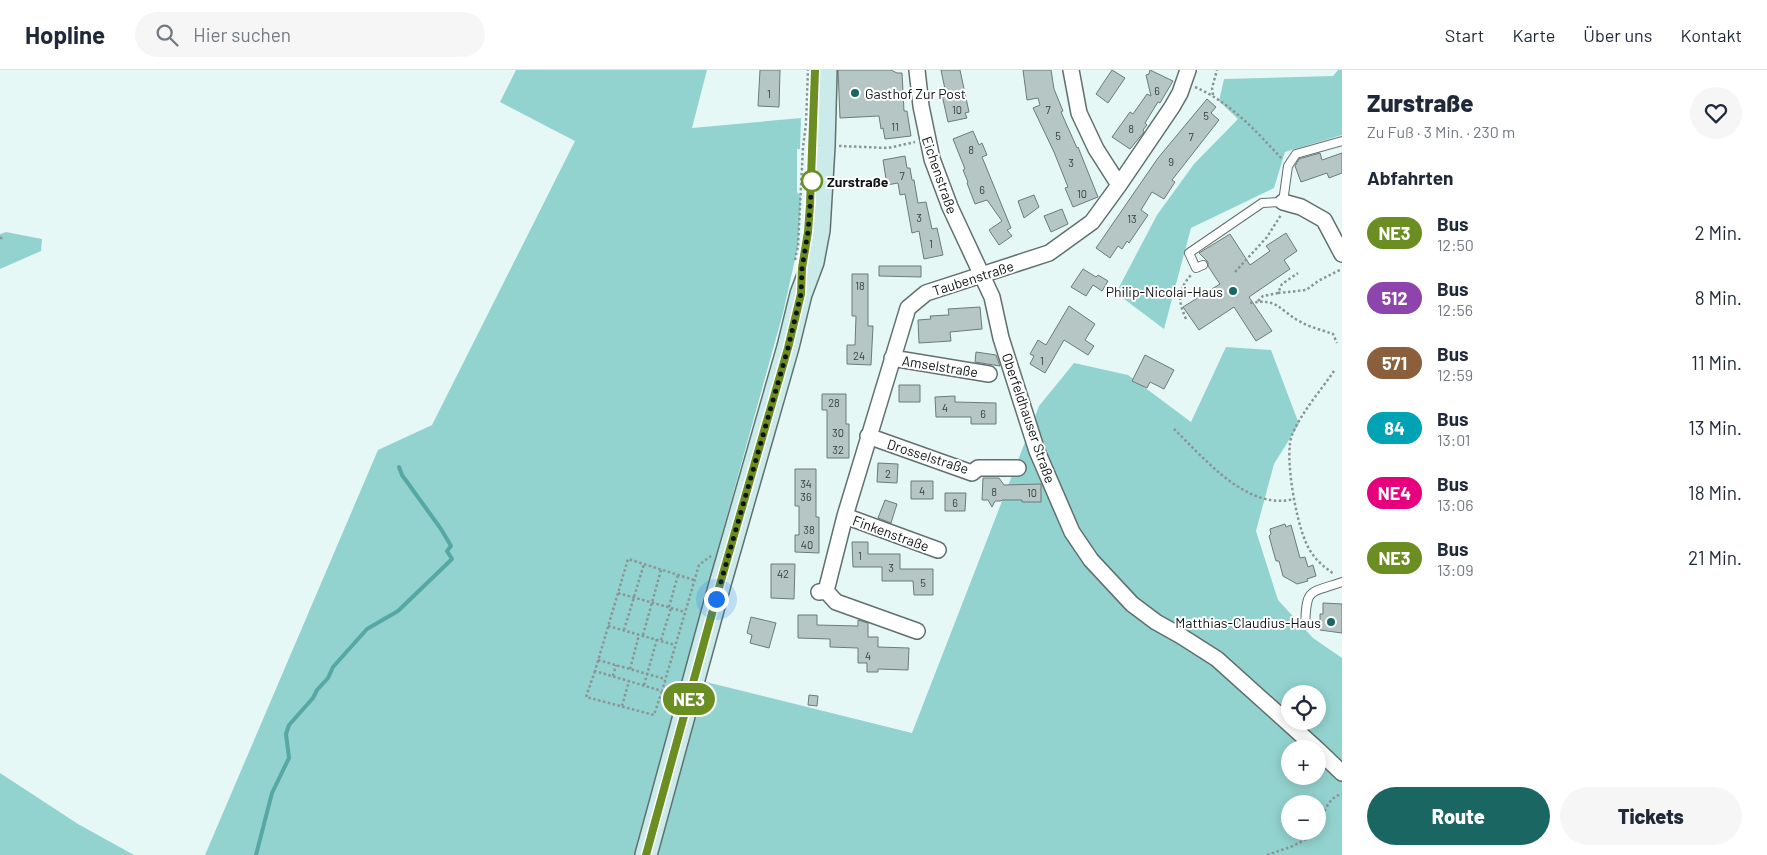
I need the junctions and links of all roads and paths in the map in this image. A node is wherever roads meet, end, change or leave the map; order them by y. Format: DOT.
graph roads {
  1 [pos="808,70"];
  2 [pos="815,70"];
  3 [pos="826,70"];
  4 [pos="917,70"];
  5 [pos="1071,70"];
  6 [pos="1217,70"];
  7 [pos="1186,76"];
  8 [pos="1213,95"];
  9 [pos="927,140"];
  10 [pos="1342,140"];
  11 [pos="814,146"];
  12 [pos="1288,166"];
  13 [pos="1119,186"];
  14 [pos="1284,203"];
  15 [pos="0,238"];
  16 [pos="5,238"];
  17 [pos="1340,244"];
  18 [pos="1200,266"];
  19 [pos="1342,269"];
  20 [pos="1235,272"];
  21 [pos="1298,273"];
  22 [pos="982,274"];
  23 [pos="1278,293"];
  24 [pos="801,294"];
  25 [pos="1257,302"];
  26 [pos="1250,303"];
  27 [pos="1186,319"];
  28 [pos="1337,343"];
  29 [pos="892,358"];
  30 [pos="1334,371"];
  31 [pos="989,374"];
  32 [pos="1174,430"];
  33 [pos="868,436"];
  34 [pos="1018,468"];
  35 [pos="1294,498"];
  36 [pos="845,516"];
  37 [pos="938,550"];
  38 [pos="712,556"];
  39 [pos="644,564"];
  40 [pos="661,570"];
  41 [pos="1335,574"];
  42 [pos="678,575"];
  43 [pos="694,580"];
  44 [pos="1342,582"];
  45 [pos="618,593"];
  46 [pos="633,598"];
  47 [pos="652,603"];
  48 [pos="670,608"];
  49 [pos="685,612"];
  50 [pos="608,626"];
  51 [pos="1305,626"];
  52 [pos="623,630"];
  53 [pos="917,631"];
  54 [pos="641,635"];
  55 [pos="657,640"];
  56 [pos="661,641"];
  57 [pos="675,645"];
  58 [pos="598,660"];
  59 [pos="616,665"];
  60 [pos="630,669"];
  61 [pos="595,671"];
  62 [pos="647,674"];
  63 [pos="613,676"];
  64 [pos="665,679"];
  65 [pos="629,681"];
  66 [pos="644,685"];
  67 [pos="662,691"];
  68 [pos="622,706"];
  69 [pos="1307,740"];
  70 [pos="1326,758"];
  71 [pos="1342,773"];
  72 [pos="1342,794"];
  73 [pos="1326,806"];
  74 [pos="1304,840"];
  75 [pos="646,855"];
  76 [pos="1267,855"];
  1 -- 11 [label="path"];
  2 -- 24 [label="main road"];
  3 -- 11 [label="main road"];
  4 -- 9 [label="street, Eichenstraße"];
  5 -- 13 [label="street"];
  6 -- 8 [label="path"];
  7 -- 8 [label="path"];
  7 -- 13 [label="street, Taubenstraße"];
  8 -- 12 [label="path"];
  9 -- 11 [label="path"];
  9 -- 22 [label="street, Eichenstraße"];
  10 -- 12 [label="lane"];
  11 -- 24 [label="main road"];
  12 -- 14 [label="lane"];
  13 -- 22 [label="street, Taubenstraße"];
  14 -- 17 [label="street"];
  14 -- 18 [label="lane"];
  14 -- 20 [label="path"];
  15 -- 16 [label="path"];
  18 -- 27 [label="path"];
  19 -- 23 [label="path"];
  21 -- 23 [label="path"];
  22 -- 29 [label="street, Taubenstraße"];
  22 -- 69 [label="street, Oberfeldhauser Straße"];
  23 -- 25 [label="path"];
  24 -- 75 [label="main road"];
  25 -- 26 [label="path"];
  25 -- 28 [label="path"];
  29 -- 31 [label="street, Amselstraße"];
  29 -- 33 [label="street, Taubenstraße"];
  30 -- 35 [label="path"];
  32 -- 35 [label="path"];
  33 -- 34 [label="street, Drosselstraße"];
  33 -- 36 [label="street, Taubenstraße"];
  35 -- 41 [label="path"];
  36 -- 37 [label="street, Finkenstraße"];
  36 -- 53 [label="street, Taubenstraße"];
  38 -- 43 [label="path"];
  39 -- 40 [label="path"];
  39 -- 45 [label="path"];
  39 -- 46 [label="path"];
  40 -- 42 [label="path"];
  40 -- 47 [label="path"];
  42 -- 43 [label="path"];
  42 -- 48 [label="path"];
  43 -- 49 [label="path"];
  44 -- 51 [label="lane"];
  45 -- 46 [label="path"];
  45 -- 50 [label="path"];
  46 -- 47 [label="path"];
  46 -- 52 [label="path"];
  47 -- 48 [label="path"];
  47 -- 54 [label="path"];
  48 -- 49 [label="path"];
  48 -- 56 [label="path"];
  49 -- 57 [label="path"];
  50 -- 52 [label="path"];
  50 -- 58 [label="path"];
  52 -- 54 [label="path"];
  54 -- 55 [label="path"];
  54 -- 60 [label="path"];
  55 -- 56 [label="path"];
  55 -- 62 [label="path"];
  56 -- 57 [label="path"];
  57 -- 64 [label="path"];
  58 -- 59 [label="path"];
  58 -- 61 [label="path"];
  59 -- 60 [label="path"];
  59 -- 63 [label="path"];
  60 -- 62 [label="path"];
  61 -- 63 [label="path"];
  61 -- 68 [label="path"];
  62 -- 64 [label="path"];
  62 -- 66 [label="path"];
  63 -- 65 [label="path"];
  64 -- 67 [label="path"];
  65 -- 66 [label="path"];
  65 -- 68 [label="path"];
  66 -- 67 [label="path"];
  67 -- 68 [label="path"];
  70 -- 71 [label="street, Oberfeldhauser Straße"];
  72 -- 73 [label="path"];
  74 -- 76 [label="path"];
}
